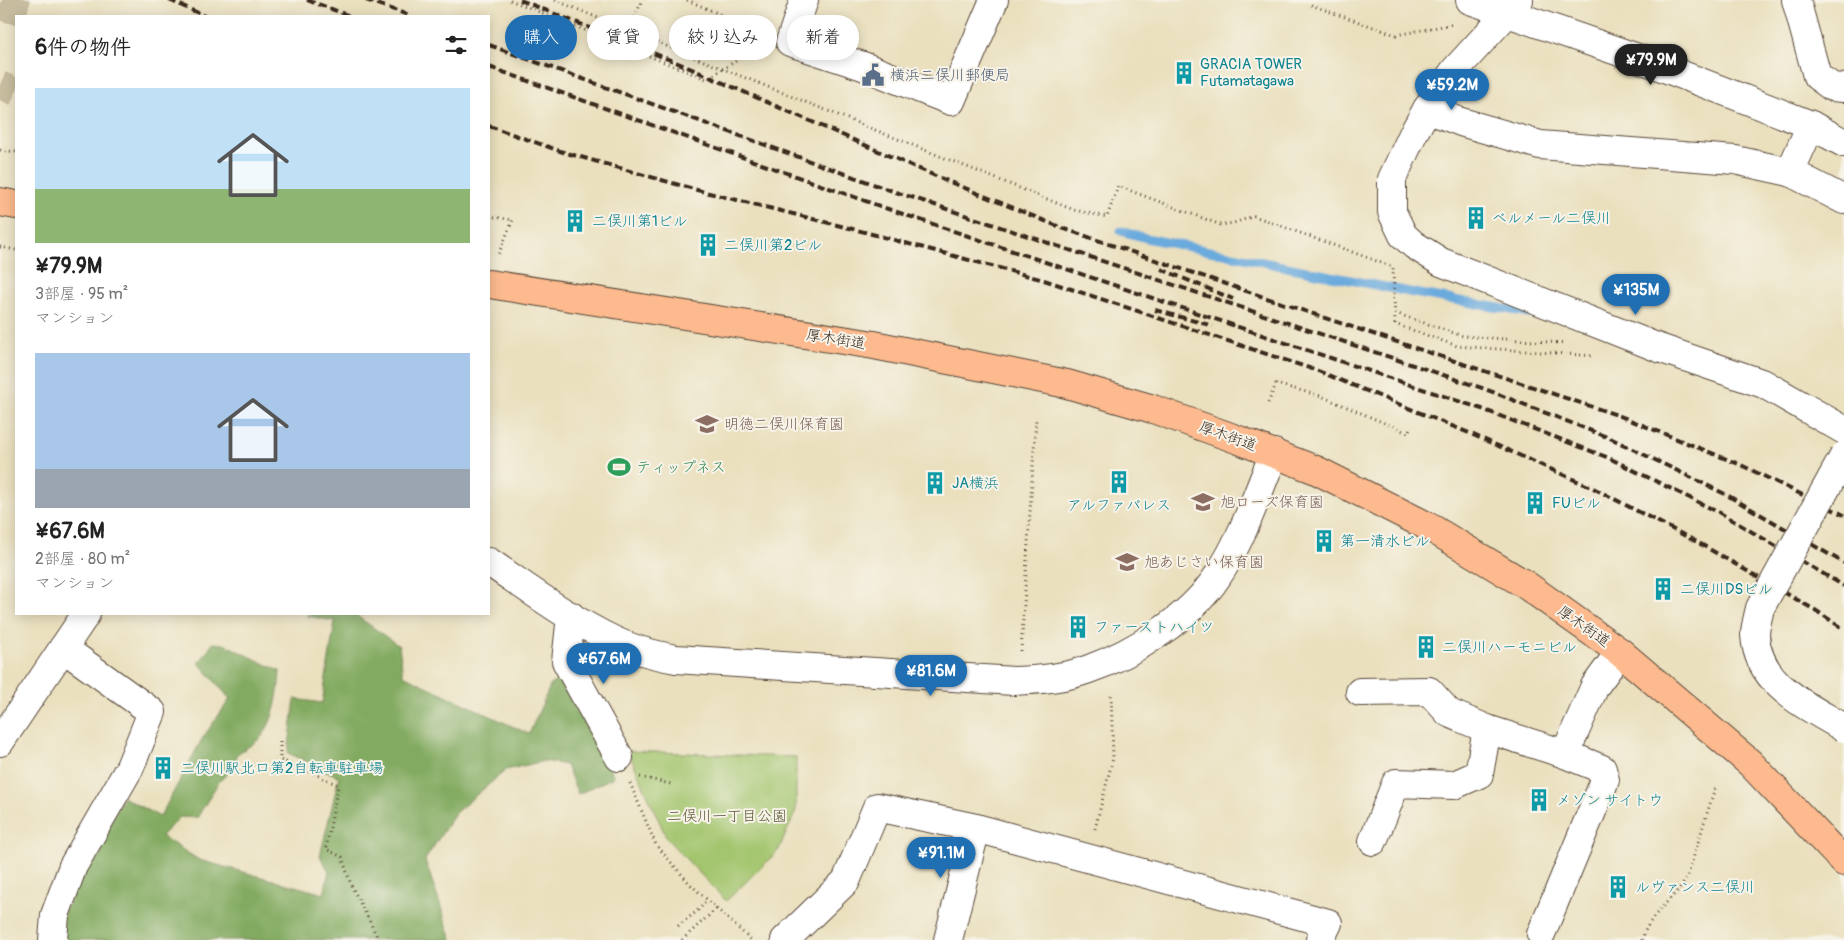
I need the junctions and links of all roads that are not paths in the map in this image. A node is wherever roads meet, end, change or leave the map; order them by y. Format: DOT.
graph roads {
  1 [pos="804,0"];
  2 [pos="994,0"];
  3 [pos="1796,0"];
  4 [pos="1513,6"];
  5 [pos="1465,12"];
  6 [pos="1844,88"];
  7 [pos="1427,109"];
  8 [pos="1811,126"];
  9 [pos="1844,143"];
  10 [pos="1790,172"];
  11 [pos="1844,200"];
  12 [pos="0,202"];
  13 [pos="15,205"];
  14 [pos="492,272"];
  15 [pos="1844,430"];
  16 [pos="1274,453"];
  17 [pos="1844,456"];
  18 [pos="490,563"];
  19 [pos="85,615"];
  20 [pos="571,616"];
  21 [pos="63,648"];
  22 [pos="1620,652"];
  23 [pos="1360,692"];
  24 [pos="1844,728"];
  25 [pos="1487,729"];
  26 [pos="0,742"];
  27 [pos="1565,754"];
  28 [pos="623,765"];
  29 [pos="976,828"];
  30 [pos="1372,841"];
  31 [pos="1844,862"];
  32 [pos="1541,934"];
  33 [pos="53,940"];
  34 [pos="784,940"];
  35 [pos="948,940"];
  36 [pos="1320,940"];
  1 -- 2 [label="street"];
  3 -- 6 [label="street"];
  4 -- 5 [label="street"];
  4 -- 7 [label="street"];
  4 -- 8 [label="street"];
  7 -- 10 [label="street"];
  7 -- 15 [label="street"];
  8 -- 9 [label="street"];
  8 -- 10 [label="street"];
  10 -- 11 [label="street"];
  12 -- 13 [label="main road"];
  14 -- 16 [label="main road, 厚木街道"];
  16 -- 20 [label="street"];
  16 -- 22 [label="main road, 厚木街道"];
  17 -- 24 [label="street, bridge"];
  18 -- 20 [label="street"];
  19 -- 21 [label="street"];
  20 -- 28 [label="street"];
  21 -- 26 [label="street"];
  21 -- 33 [label="street"];
  22 -- 27 [label="street"];
  22 -- 31 [label="main road, 厚木街道"];
  23 -- 25 [label="street"];
  25 -- 27 [label="street"];
  25 -- 30 [label="street"];
  27 -- 32 [label="street"];
  29 -- 34 [label="street"];
  29 -- 35 [label="street"];
  29 -- 36 [label="street"];
}
